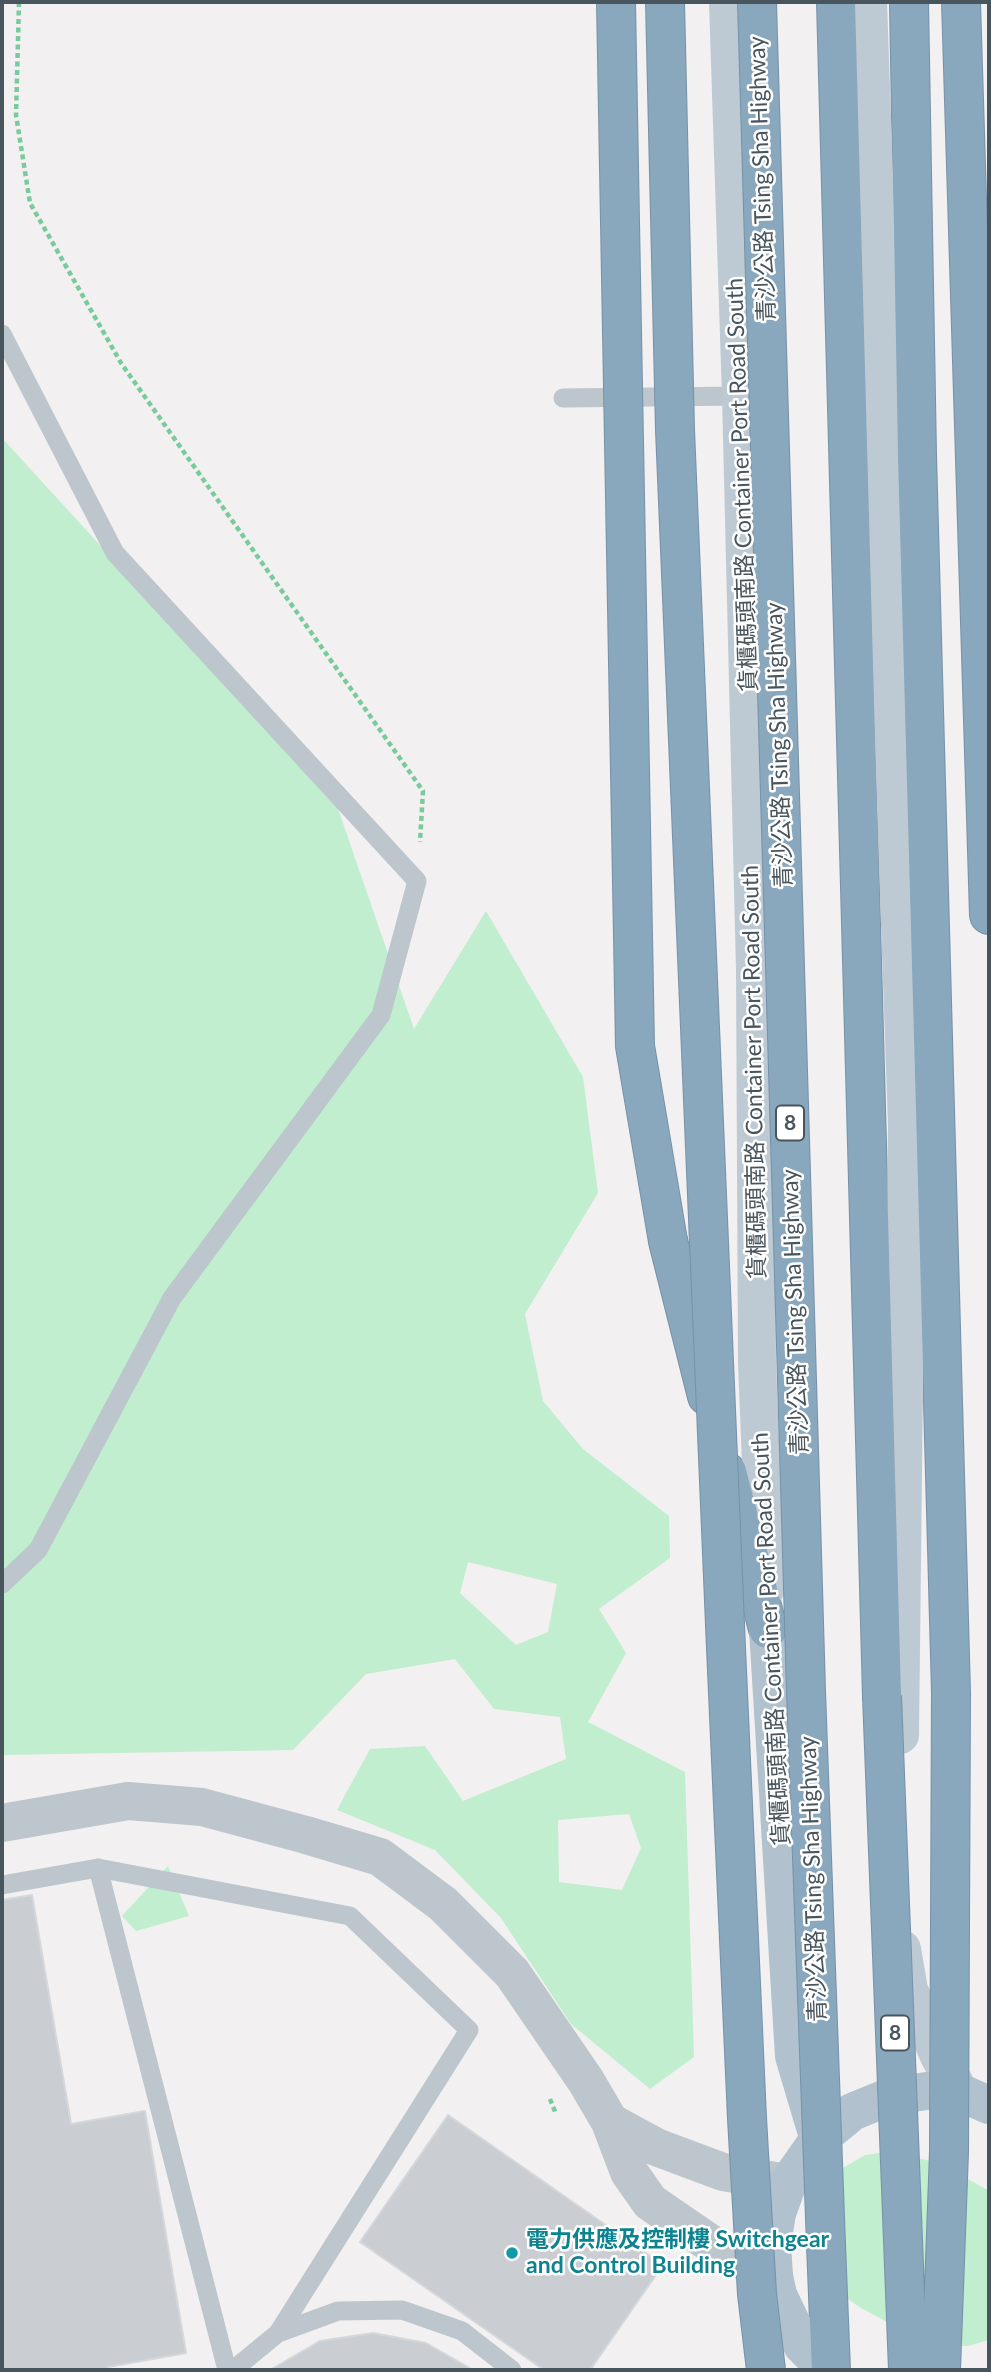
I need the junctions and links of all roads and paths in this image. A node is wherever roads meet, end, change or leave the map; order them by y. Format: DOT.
graph roads {
  1 [pos="19,2"];
  2 [pos="617,2"];
  3 [pos="665,2"];
  4 [pos="728,2"];
  5 [pos="757,2"];
  6 [pos="836,2"];
  7 [pos="868,2"];
  8 [pos="909,2"];
  9 [pos="961,2"];
  10 [pos="2,334"];
  11 [pos="741,396"];
  12 [pos="563,398"];
  13 [pos="417,881"];
  14 [pos="989,915"];
  15 [pos="2,1584"];
  16 [pos="768,1629"];
  17 [pos="2,1823"];
  18 [pos="99,1868"];
  19 [pos="2,1885"];
  20 [pos="974,2098"];
  21 [pos="610,2122"];
  22 [pos="819,2139"];
  23 [pos="788,2183"];
  24 [pos="776,2286"];
  25 [pos="278,2333"];
  26 [pos="227,2370"];
  27 [pos="233,2370"];
  28 [pos="512,2370"];
  29 [pos="758,2370"];
  30 [pos="766,2370"];
  31 [pos="829,2370"];
  32 [pos="908,2370"];
  33 [pos="941,2370"];
  1 -- 13 [label="path"];
  2 -- 16 [label="highway, bridge"];
  3 -- 30 [label="highway, bridge"];
  4 -- 11 [label="street, 貨櫃碼頭南路 Container Port Road South"];
  5 -- 31 [label="highway, 青沙公路 Tsing Sha Highway / 8, bridge"];
  6 -- 32 [label="highway, 8, bridge"];
  7 -- 20 [label="street"];
  8 -- 33 [label="highway, bridge"];
  9 -- 14 [label="highway"];
  10 -- 13 [label="lane"];
  11 -- 12 [label="lane"];
  11 -- 16 [label="street, 貨櫃碼頭南路 Container Port Road South"];
  13 -- 15 [label="lane"];
  16 -- 22 [label="main road, 貨櫃碼頭南路 Container Port Road South"];
  17 -- 21 [label="street"];
  18 -- 19 [label="lane"];
  18 -- 25 [label="lane"];
  18 -- 26 [label="lane"];
  20 -- 22 [label="main road"];
  21 -- 23 [label="street"];
  21 -- 24 [label="street"];
  22 -- 23 [label="main road"];
  23 -- 24 [label="main road"];
  24 -- 29 [label="street"];
  24 -- 31 [label="main road"];
  25 -- 27 [label="lane"];
  25 -- 28 [label="lane"];
}
